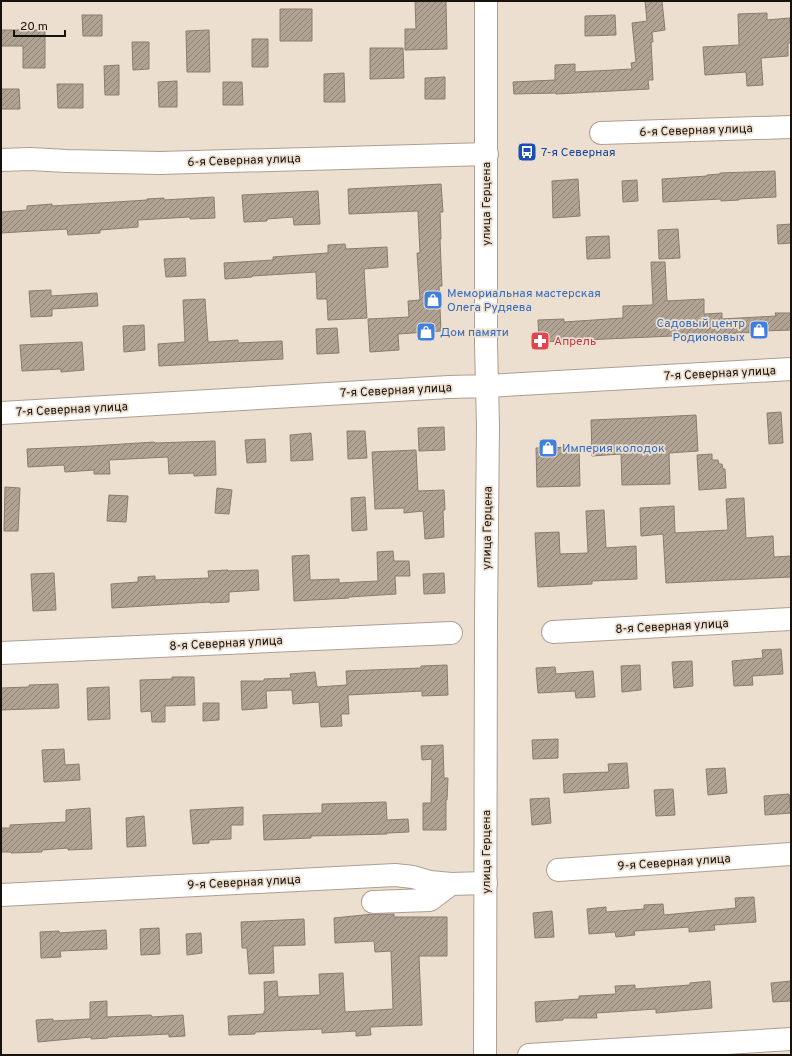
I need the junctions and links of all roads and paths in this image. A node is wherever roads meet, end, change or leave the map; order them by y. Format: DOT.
graph roads {
  1 [pos="486,1"];
  2 [pos="791,127"];
  3 [pos="601,133"];
  4 [pos="487,154"];
  5 [pos="1,160"];
  6 [pos="791,369"];
  7 [pos="487,386"];
  8 [pos="1,413"];
  9 [pos="791,619"];
  10 [pos="553,632"];
  11 [pos="451,633"];
  12 [pos="1,653"];
  13 [pos="791,854"];
  14 [pos="558,870"];
  15 [pos="450,884"];
  16 [pos="486,884"];
  17 [pos="1,895"];
  18 [pos="373,902"];
  19 [pos="791,1039"];
  20 [pos="485,1055"];
  21 [pos="529,1055"];
  1 -- 4 [label="street, улица Герцена"];
  2 -- 3 [label="street, 6-я Северная улица"];
  4 -- 5 [label="street, 6-я Северная улица"];
  4 -- 7 [label="street, улица Герцена"];
  6 -- 7 [label="street, 7-я Северная улица"];
  7 -- 8 [label="street, 7-я Северная улица"];
  7 -- 16 [label="street, улица Герцена"];
  9 -- 10 [label="street, 8-я Северная улица"];
  11 -- 12 [label="street, 8-я Северная улица"];
  13 -- 14 [label="street, 9-я Северная улица"];
  15 -- 16 [label="street, 9-я Северная улица"];
  15 -- 17 [label="street, 9-я Северная улица"];
  15 -- 18 [label="street"];
  16 -- 20 [label="street, улица Герцена"];
  19 -- 21 [label="street"];
}
